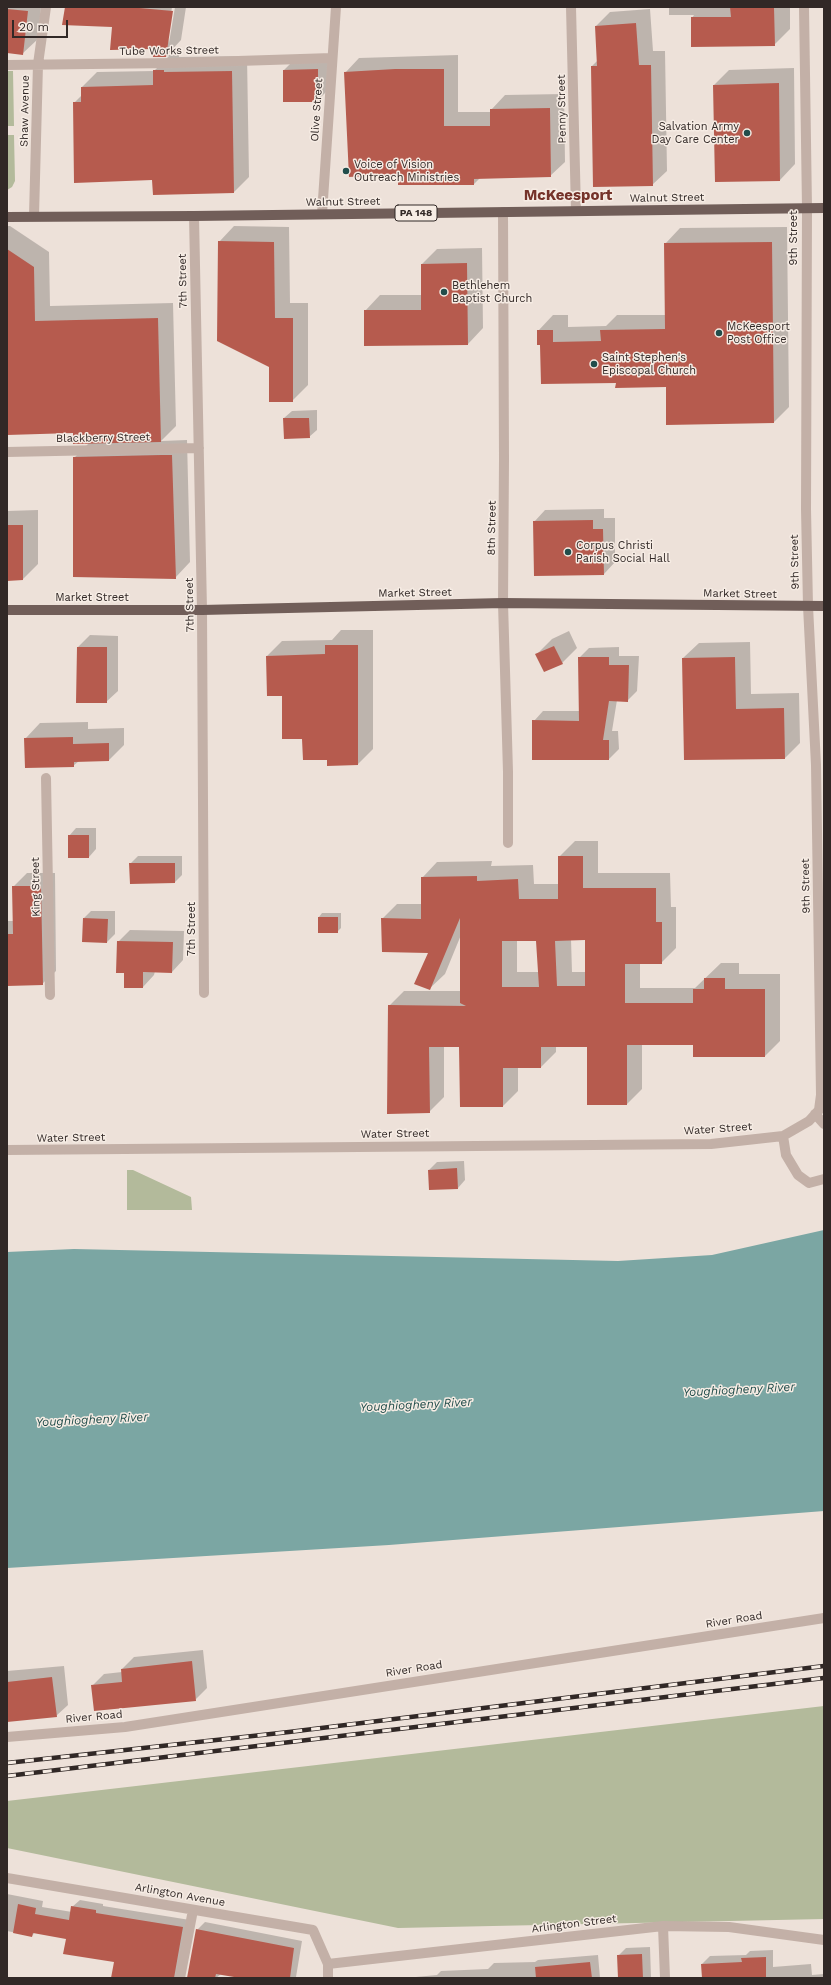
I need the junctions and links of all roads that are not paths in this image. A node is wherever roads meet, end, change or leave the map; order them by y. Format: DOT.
graph roads {
  1 [pos="46,7"];
  2 [pos="336,7"];
  3 [pos="571,7"];
  4 [pos="804,7"];
  5 [pos="332,58"];
  6 [pos="38,64"];
  7 [pos="7,65"];
  8 [pos="807,208"];
  9 [pos="824,208"];
  10 [pos="576,211"];
  11 [pos="503,212"];
  12 [pos="322,214"];
  13 [pos="7,216"];
  14 [pos="34,216"];
  15 [pos="194,216"];
  16 [pos="199,448"];
  17 [pos="7,452"];
  18 [pos="503,603"];
  19 [pos="808,606"];
  20 [pos="824,606"];
  21 [pos="7,610"];
  22 [pos="202,610"];
  23 [pos="46,778"];
  24 [pos="820,800"];
  25 [pos="508,844"];
  26 [pos="204,994"];
  27 [pos="50,995"];
  28 [pos="822,1031"];
  29 [pos="823,1096"];
  30 [pos="815,1114"];
  31 [pos="824,1124"];
  32 [pos="783,1136"];
  33 [pos="7,1150"];
  34 [pos="824,1179"];
  35 [pos="824,1618"];
  36 [pos="7,1737"];
  37 [pos="7,1878"];
  38 [pos="193,1910"];
  39 [pos="663,1926"];
  40 [pos="824,1940"];
  41 [pos="328,1964"];
  42 [pos="180,1978"];
  43 [pos="328,1978"];
  44 [pos="665,1978"];
  1 -- 6 [label="street, Shaw Avenue"];
  2 -- 5 [label="street, Olive Street"];
  3 -- 10 [label="street, Penny Street"];
  4 -- 8 [label="street, 9th Street"];
  5 -- 6 [label="street, Tube Works Street"];
  5 -- 12 [label="street, Olive Street"];
  6 -- 7 [label="street, Tube Works Street"];
  6 -- 14 [label="street, Shaw Avenue"];
  8 -- 9 [label="main road, Walnut Street / PA 148"];
  8 -- 10 [label="main road, Walnut Street / PA 148"];
  8 -- 19 [label="street, 9th Street"];
  10 -- 11 [label="main road, Walnut Street / PA 148"];
  11 -- 12 [label="main road, Walnut Street / PA 148"];
  11 -- 18 [label="street, 8th Street"];
  12 -- 15 [label="main road, Walnut Street / PA 148"];
  13 -- 14 [label="main road, Walnut Street / PA 148"];
  14 -- 15 [label="main road, Walnut Street / PA 148"];
  15 -- 16 [label="street, 7th Street"];
  16 -- 17 [label="street, Blackberry Street"];
  16 -- 22 [label="street, 7th Street"];
  18 -- 19 [label="main road, Market Street"];
  18 -- 22 [label="main road, Market Street"];
  18 -- 25 [label="street, 8th Street"];
  19 -- 20 [label="main road, Market Street"];
  19 -- 24 [label="street, 9th Street"];
  21 -- 22 [label="main road, Market Street"];
  22 -- 26 [label="street, 7th Street"];
  23 -- 27 [label="street, King Street"];
  24 -- 28 [label="street, 9th Street"];
  28 -- 29 [label="street, 9th Street"];
  29 -- 30 [label="street, 9th Street"];
  30 -- 31 [label="street"];
  30 -- 32 [label="street"];
  32 -- 33 [label="street, Water Street"];
  32 -- 34 [label="street"];
  35 -- 36 [label="street, River Road"];
  37 -- 38 [label="street, Arlington Avenue"];
  38 -- 41 [label="street, Arlington Avenue"];
  38 -- 42 [label="street"];
  39 -- 40 [label="street, Arlington Street"];
  39 -- 41 [label="street, Arlington Street"];
  39 -- 44 [label="street"];
  41 -- 43 [label="street"];
}
